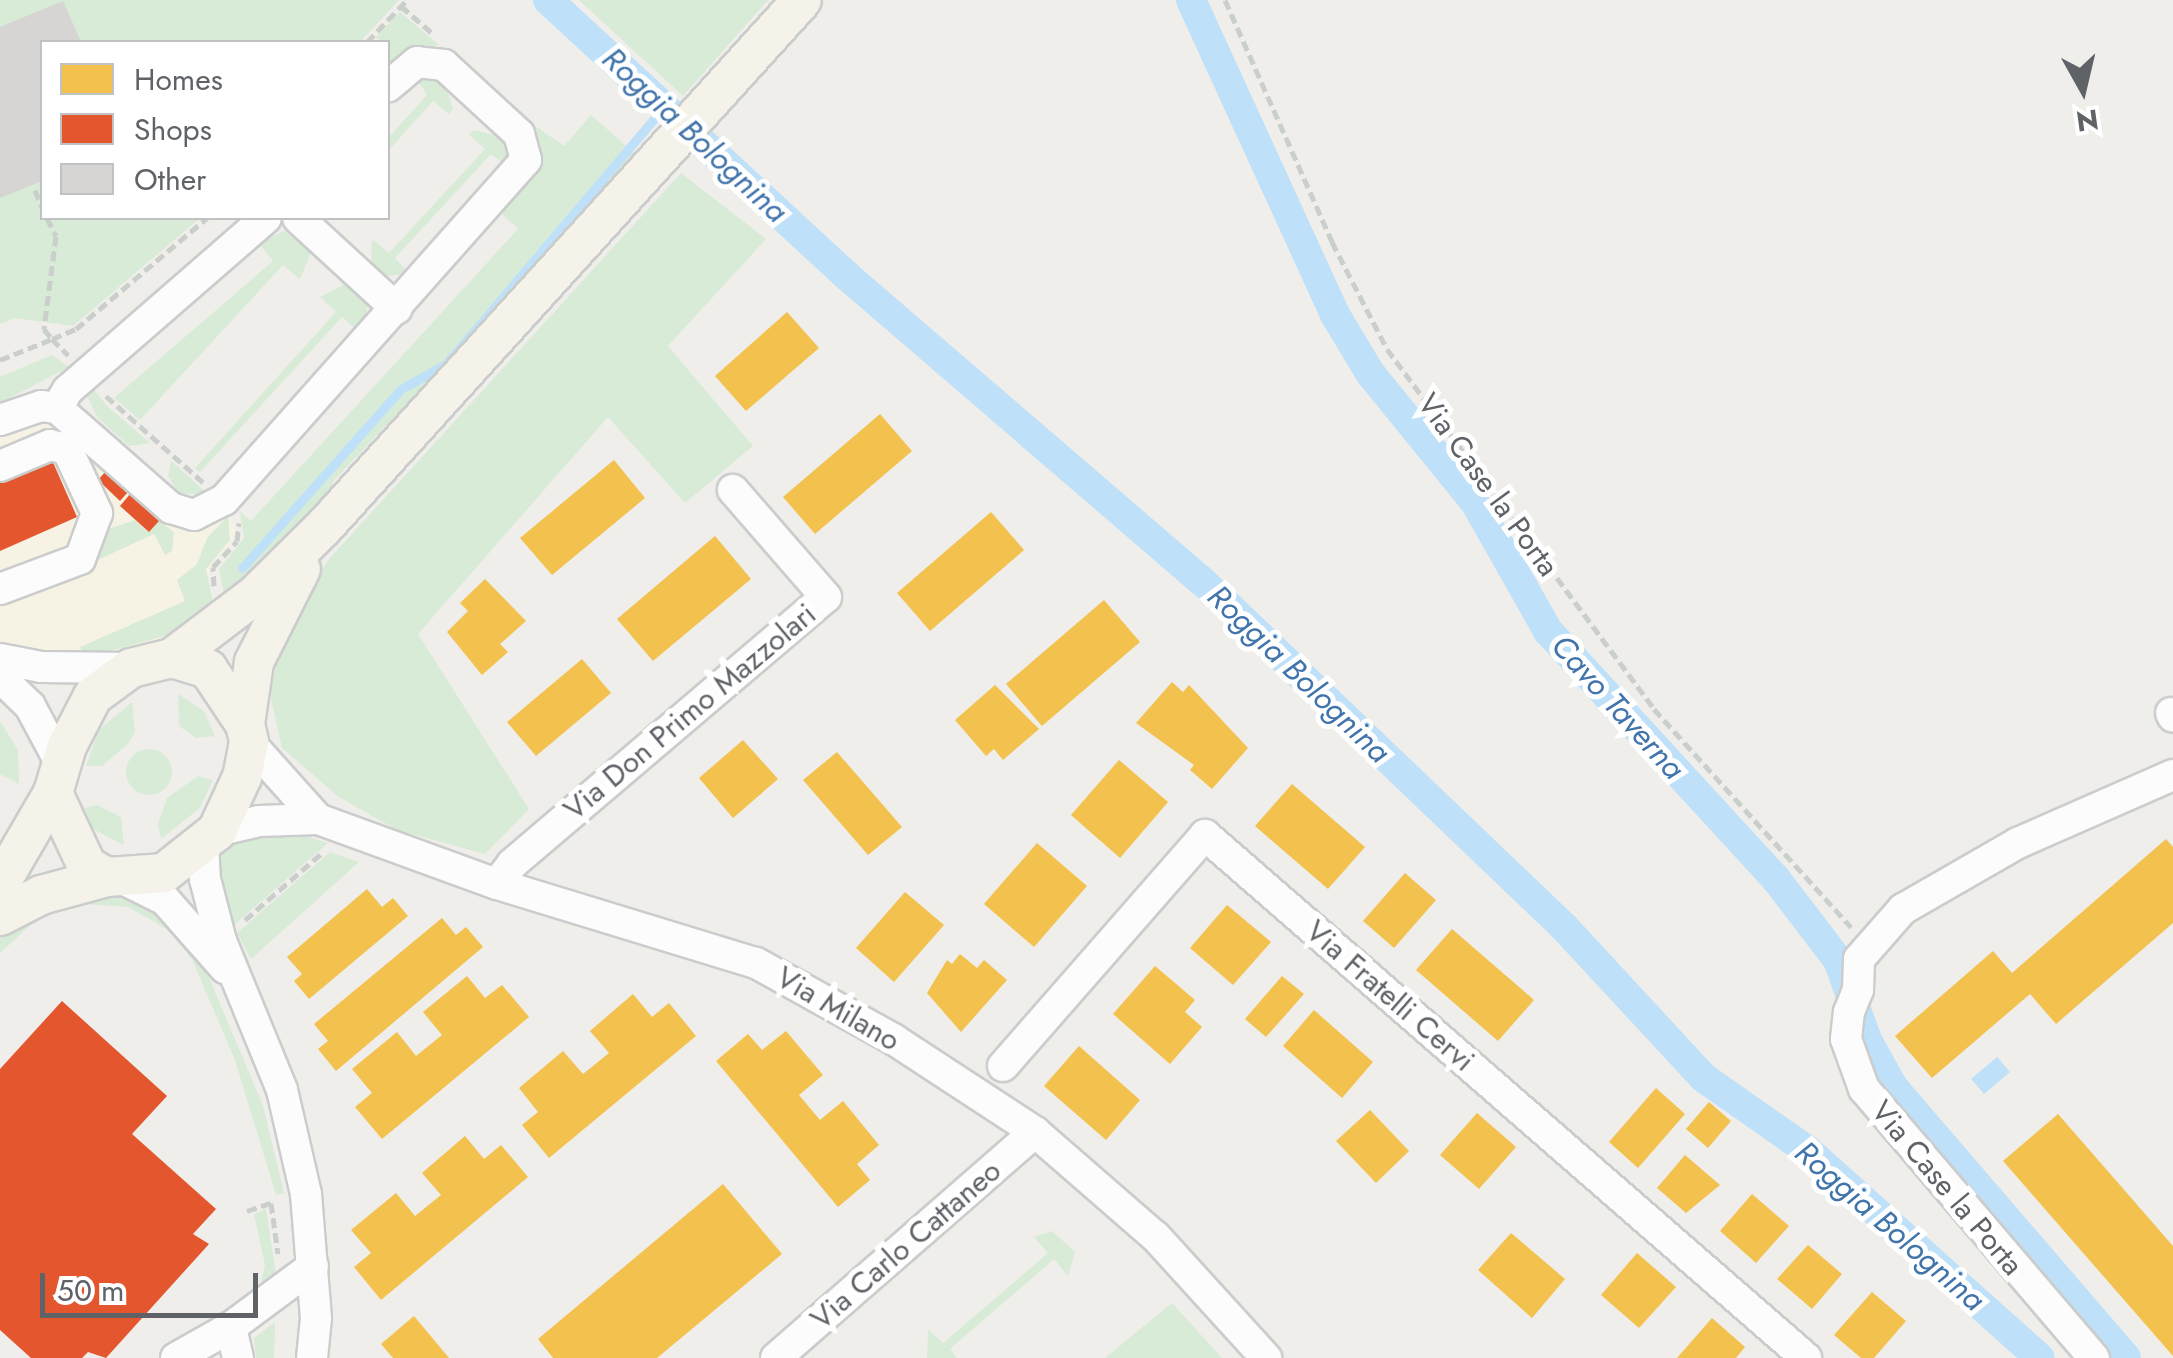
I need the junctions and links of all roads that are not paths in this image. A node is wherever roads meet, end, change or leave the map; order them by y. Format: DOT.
graph roads {
  1 [pos="802,0"];
  2 [pos="390,84"];
  3 [pos="264,220"];
  4 [pos="300,220"];
  5 [pos="397,309"];
  6 [pos="57,408"];
  7 [pos="0,420"];
  8 [pos="0,466"];
  9 [pos="733,490"];
  10 [pos="324,527"];
  11 [pos="11,585"];
  12 [pos="172,658"];
  13 [pos="0,659"];
  14 [pos="131,668"];
  15 [pos="0,677"];
  16 [pos="247,733"];
  17 [pos="2173,775"];
  18 [pos="57,778"];
  19 [pos="318,819"];
  20 [pos="210,837"];
  21 [pos="114,878"];
  22 [pos="0,884"];
  23 [pos="497,884"];
  24 [pos="0,916"];
  25 [pos="231,974"];
  26 [pos="1004,1066"];
  27 [pos="1035,1132"];
  28 [pos="313,1266"];
  29 [pos="231,1327"];
  30 [pos="176,1358"];
  31 [pos="238,1358"];
  32 [pos="312,1358"];
  33 [pos="776,1358"];
  34 [pos="1266,1358"];
  35 [pos="1806,1358"];
  36 [pos="2094,1358"];
  1 -- 10 [label="main road"];
  2 -- 5 [label="street"];
  3 -- 6 [label="street"];
  4 -- 5 [label="street"];
  5 -- 6 [label="street"];
  6 -- 7 [label="street"];
  8 -- 11 [label="street"];
  9 -- 23 [label="street, Via Don Primo Mazzolari"];
  10 -- 12 [label="main road"];
  10 -- 16 [label="main road"];
  12 -- 14 [label="main road"];
  12 -- 16 [label="main road"];
  13 -- 14 [label="street"];
  14 -- 18 [label="main road"];
  15 -- 18 [label="street"];
  16 -- 19 [label="street, Via Milano"];
  16 -- 20 [label="main road"];
  17 -- 36 [label="street, Via Case la Porta"];
  18 -- 21 [label="main road"];
  18 -- 22 [label="main road"];
  19 -- 20 [label="street, Via Milano"];
  19 -- 23 [label="street, Via Milano"];
  20 -- 21 [label="main road"];
  20 -- 25 [label="street"];
  21 -- 24 [label="main road"];
  21 -- 25 [label="street"];
  23 -- 27 [label="street, Via Milano"];
  25 -- 28 [label="street"];
  26 -- 35 [label="street, Via Fratelli Cervi"];
  27 -- 33 [label="street, Via Carlo Cattaneo"];
  27 -- 34 [label="street, Via Milano"];
  28 -- 29 [label="street"];
  28 -- 32 [label="street"];
  29 -- 30 [label="street"];
  29 -- 31 [label="street"];
}
